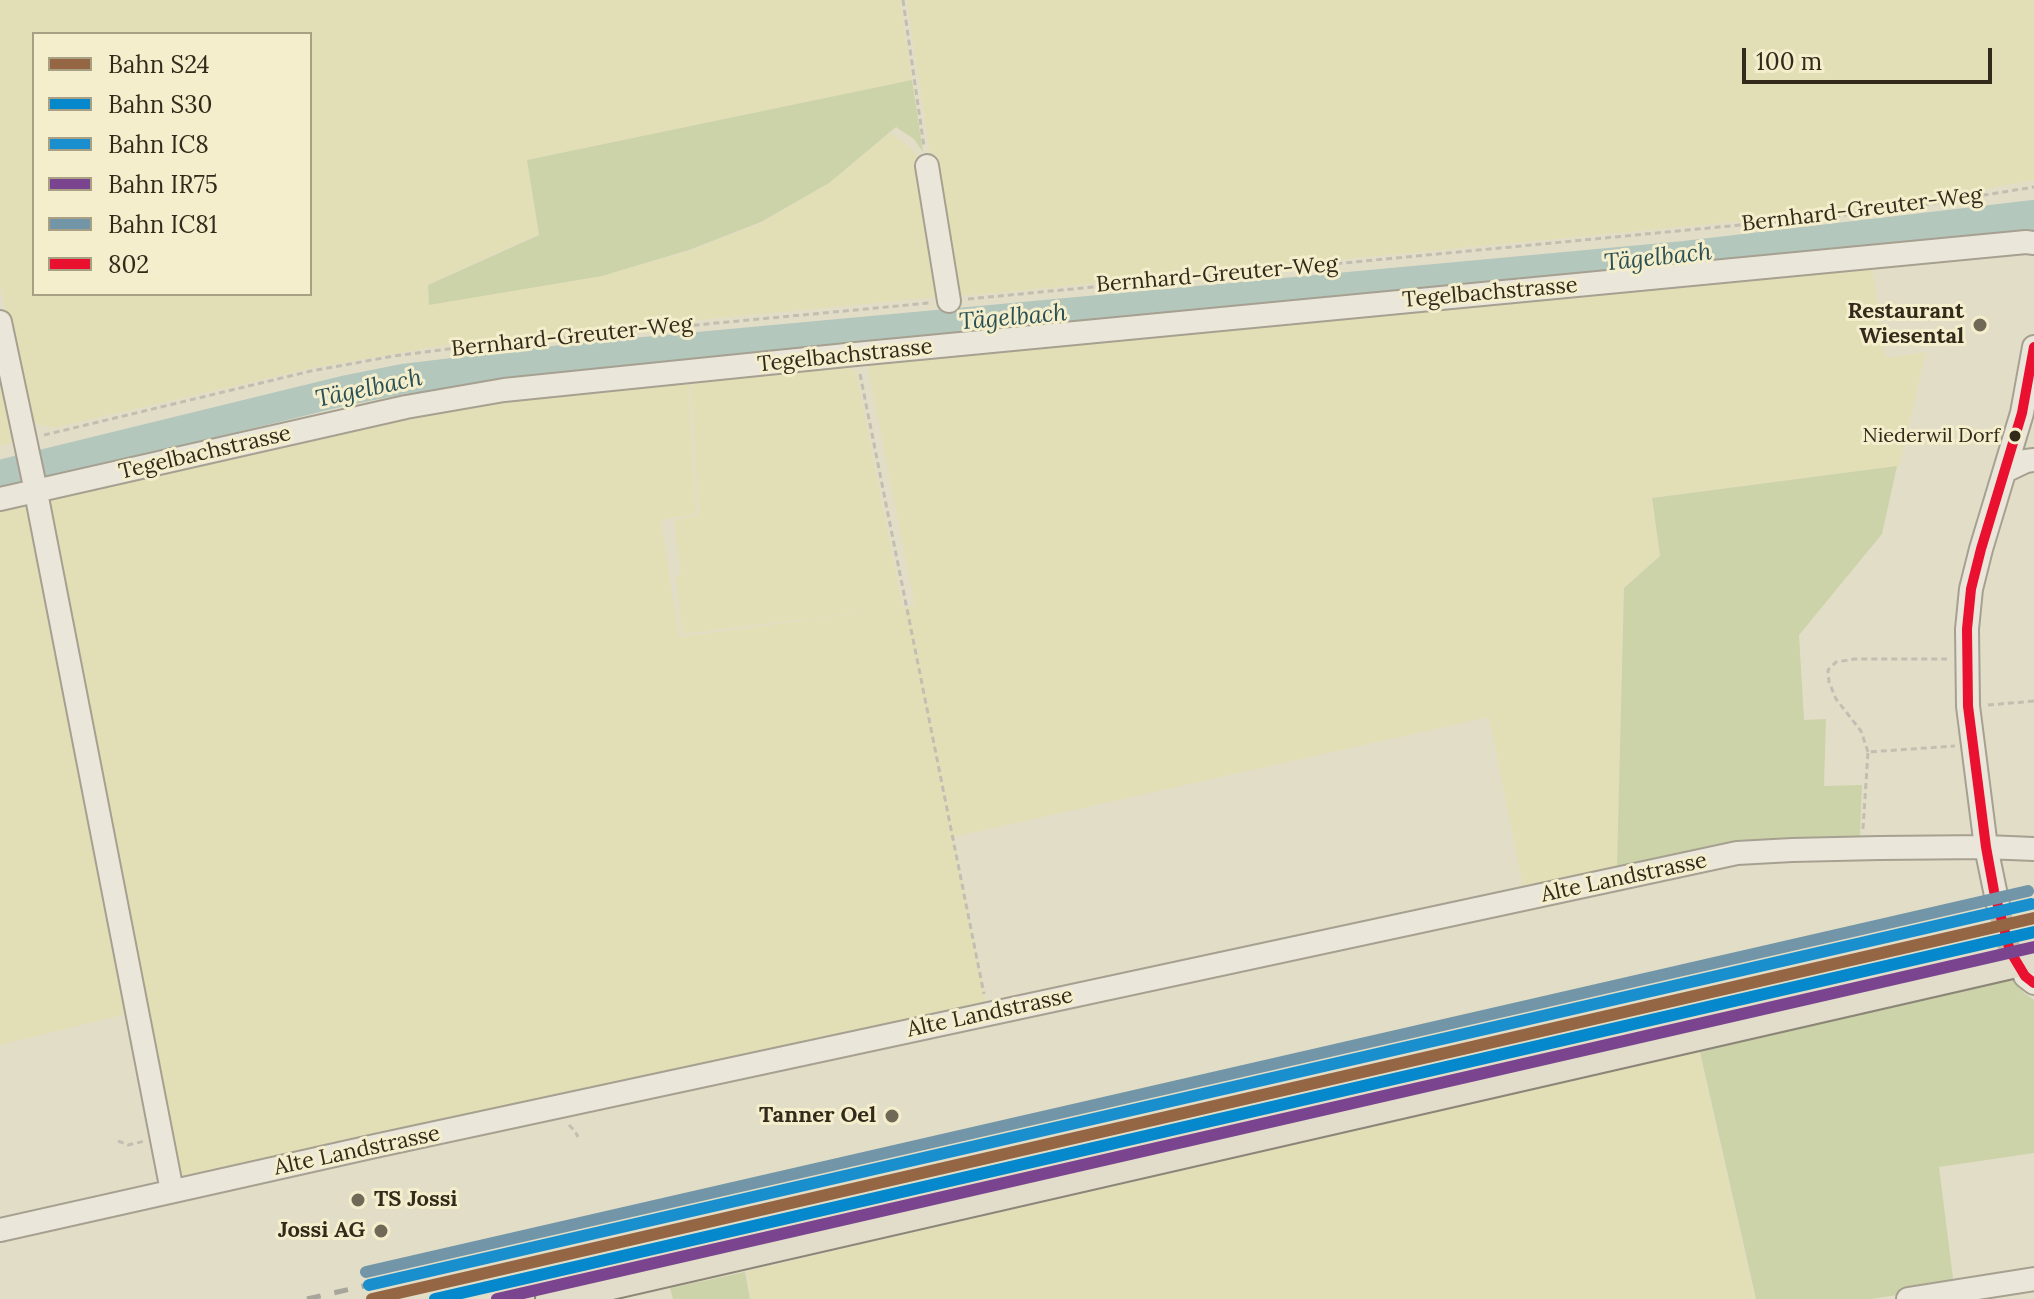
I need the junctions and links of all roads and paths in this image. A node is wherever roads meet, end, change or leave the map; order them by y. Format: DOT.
graph roads {
  1 [pos="903,0"];
  2 [pos="927,166"];
  3 [pos="2034,187"];
  4 [pos="2034,243"];
  5 [pos="949,301"];
  6 [pos="0,322"];
  7 [pos="2034,347"];
  8 [pos="856,354"];
  9 [pos="2030,384"];
  10 [pos="2028,423"];
  11 [pos="27,446"];
  12 [pos="2034,460"];
  13 [pos="2005,471"];
  14 [pos="34,484"];
  15 [pos="0,499"];
  16 [pos="1967,660"];
  17 [pos="2034,701"];
  18 [pos="1989,705"];
  19 [pos="1952,746"];
  20 [pos="1868,752"];
  21 [pos="1986,847"];
  22 [pos="1862,849"];
  23 [pos="2034,849"];
  24 [pos="1998,905"];
  25 [pos="2031,973"];
  26 [pos="988,1014"];
  27 [pos="161,1138"];
  28 [pos="118,1141"];
  29 [pos="172,1191"];
  30 [pos="0,1230"];
  31 [pos="2034,1279"];
  32 [pos="550,1299"];
  33 [pos="1908,1299"];
  1 -- 2 [label="path"];
  2 -- 5 [label="street"];
  3 -- 5 [label="path, Bernhard-Greuter-Weg"];
  4 -- 8 [label="street, Tegelbachstrasse"];
  5 -- 11 [label="path, Bernhard-Greuter-Weg"];
  6 -- 11 [label="street"];
  7 -- 9 [label="street"];
  8 -- 14 [label="street, Tegelbachstrasse"];
  8 -- 26 [label="path"];
  9 -- 10 [label="street"];
  10 -- 13 [label="street"];
  11 -- 14 [label="street"];
  12 -- 13 [label="street"];
  13 -- 16 [label="street"];
  14 -- 15 [label="street, Tegelbachstrasse"];
  14 -- 27 [label="street"];
  16 -- 20 [label="path"];
  16 -- 21 [label="street"];
  17 -- 18 [label="path"];
  19 -- 20 [label="path"];
  20 -- 22 [label="path"];
  21 -- 22 [label="street, Alte Landstrasse"];
  21 -- 23 [label="street, Alte Landstrasse"];
  21 -- 24 [label="street"];
  22 -- 26 [label="street, Alte Landstrasse"];
  25 -- 32 [label="main road"];
  26 -- 29 [label="street, Alte Landstrasse"];
  27 -- 28 [label="path"];
  27 -- 29 [label="street"];
  29 -- 30 [label="street, Alte Landstrasse"];
  31 -- 33 [label="street"];
}
